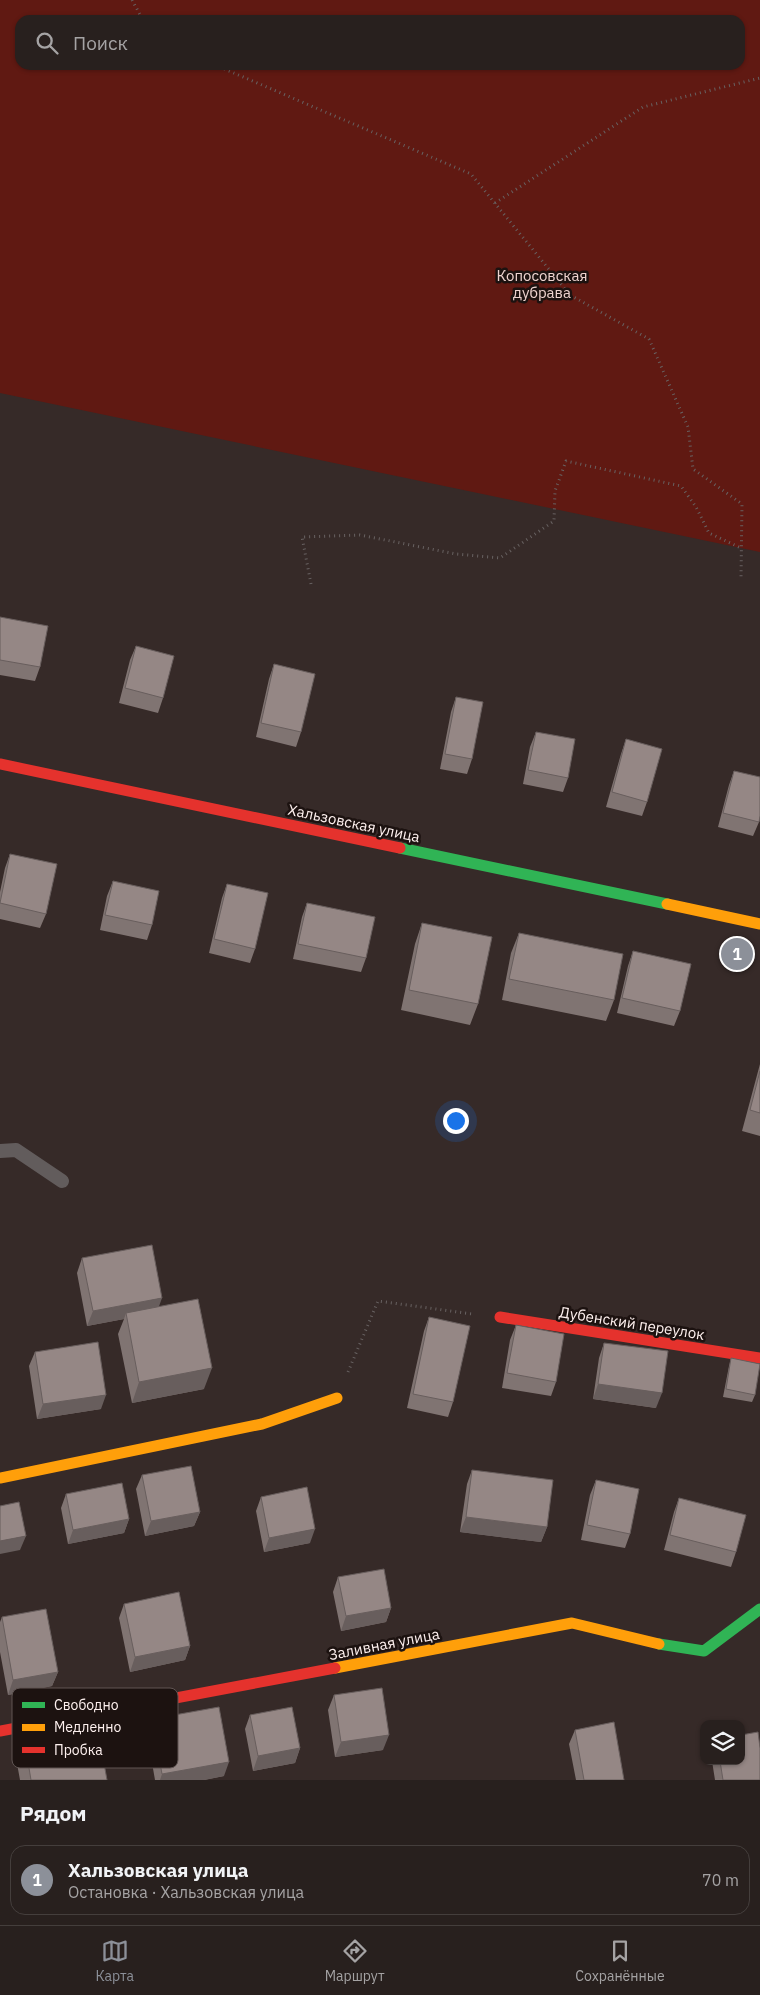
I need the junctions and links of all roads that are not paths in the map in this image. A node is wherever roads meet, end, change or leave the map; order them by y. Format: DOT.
graph roads {
  1 [pos="0,764"];
  2 [pos="760,924"];
  3 [pos="0,1151"];
  4 [pos="62,1181"];
  5 [pos="500,1317"];
  6 [pos="760,1358"];
  7 [pos="337,1398"];
  8 [pos="0,1478"];
  9 [pos="760,1609"];
  10 [pos="178,1698"];
  1 -- 2 [label="street, Хальзовская улица"];
  3 -- 4 [label="lane"];
  5 -- 6 [label="street, Дубенский переулок"];
  7 -- 8 [label="street"];
  9 -- 10 [label="street, Заливная улица"];
}
